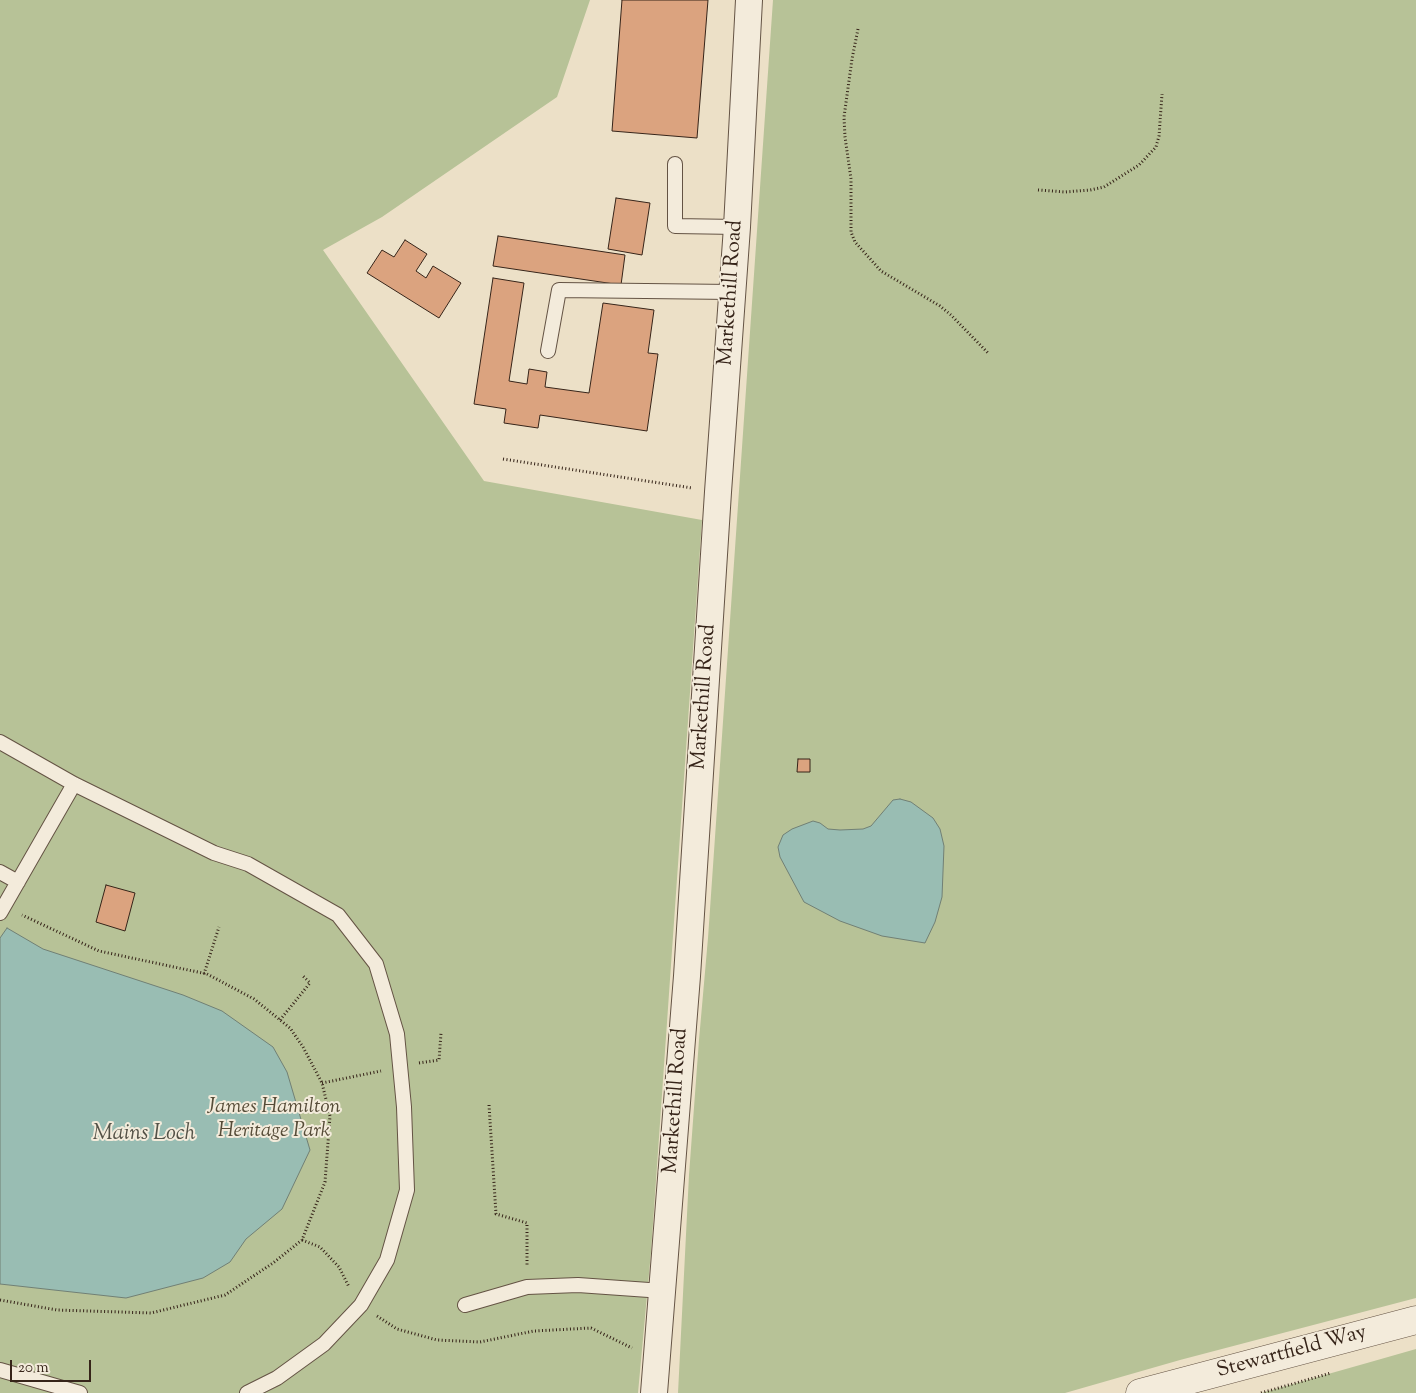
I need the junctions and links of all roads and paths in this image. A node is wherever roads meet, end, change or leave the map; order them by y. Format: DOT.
graph roads {
  1 [pos="749,0"];
  2 [pos="858,29"];
  3 [pos="1162,94"];
  4 [pos="675,164"];
  5 [pos="1038,190"];
  6 [pos="737,227"];
  7 [pos="732,292"];
  8 [pos="548,351"];
  9 [pos="990,354"];
  10 [pos="504,459"];
  11 [pos="718,492"];
  12 [pos="0,742"];
  13 [pos="74,784"];
  14 [pos="0,872"];
  15 [pos="18,882"];
  16 [pos="2,910"];
  17 [pos="219,927"];
  18 [pos="204,974"];
  19 [pos="303,976"];
  20 [pos="280,1020"];
  21 [pos="489,1104"];
  22 [pos="527,1287"];
  23 [pos="663,1291"];
  24 [pos="0,1300"];
  25 [pos="465,1305"];
  26 [pos="1416,1320"];
  27 [pos="0,1370"];
  28 [pos="80,1393"];
  29 [pos="248,1393"];
  30 [pos="654,1393"];
  31 [pos="1140,1393"];
  1 -- 6 [label="street, Markethill Road"];
  2 -- 9 [label="path"];
  3 -- 5 [label="path"];
  4 -- 6 [label="lane"];
  6 -- 7 [label="street, Markethill Road"];
  7 -- 8 [label="lane"];
  7 -- 11 [label="street, Markethill Road"];
  10 -- 11 [label="path"];
  11 -- 23 [label="street, Markethill Road"];
  12 -- 13 [label="lane"];
  13 -- 15 [label="lane"];
  13 -- 29 [label="lane"];
  14 -- 15 [label="lane"];
  15 -- 16 [label="lane"];
  16 -- 18 [label="path"];
  17 -- 18 [label="path"];
  18 -- 20 [label="path"];
  19 -- 20 [label="path"];
  20 -- 24 [label="path"];
  21 -- 22 [label="path"];
  22 -- 23 [label="lane"];
  22 -- 25 [label="lane"];
  23 -- 30 [label="street, Markethill Road"];
  26 -- 31 [label="street, Stewartfield Way"];
  27 -- 28 [label="lane"];
}
